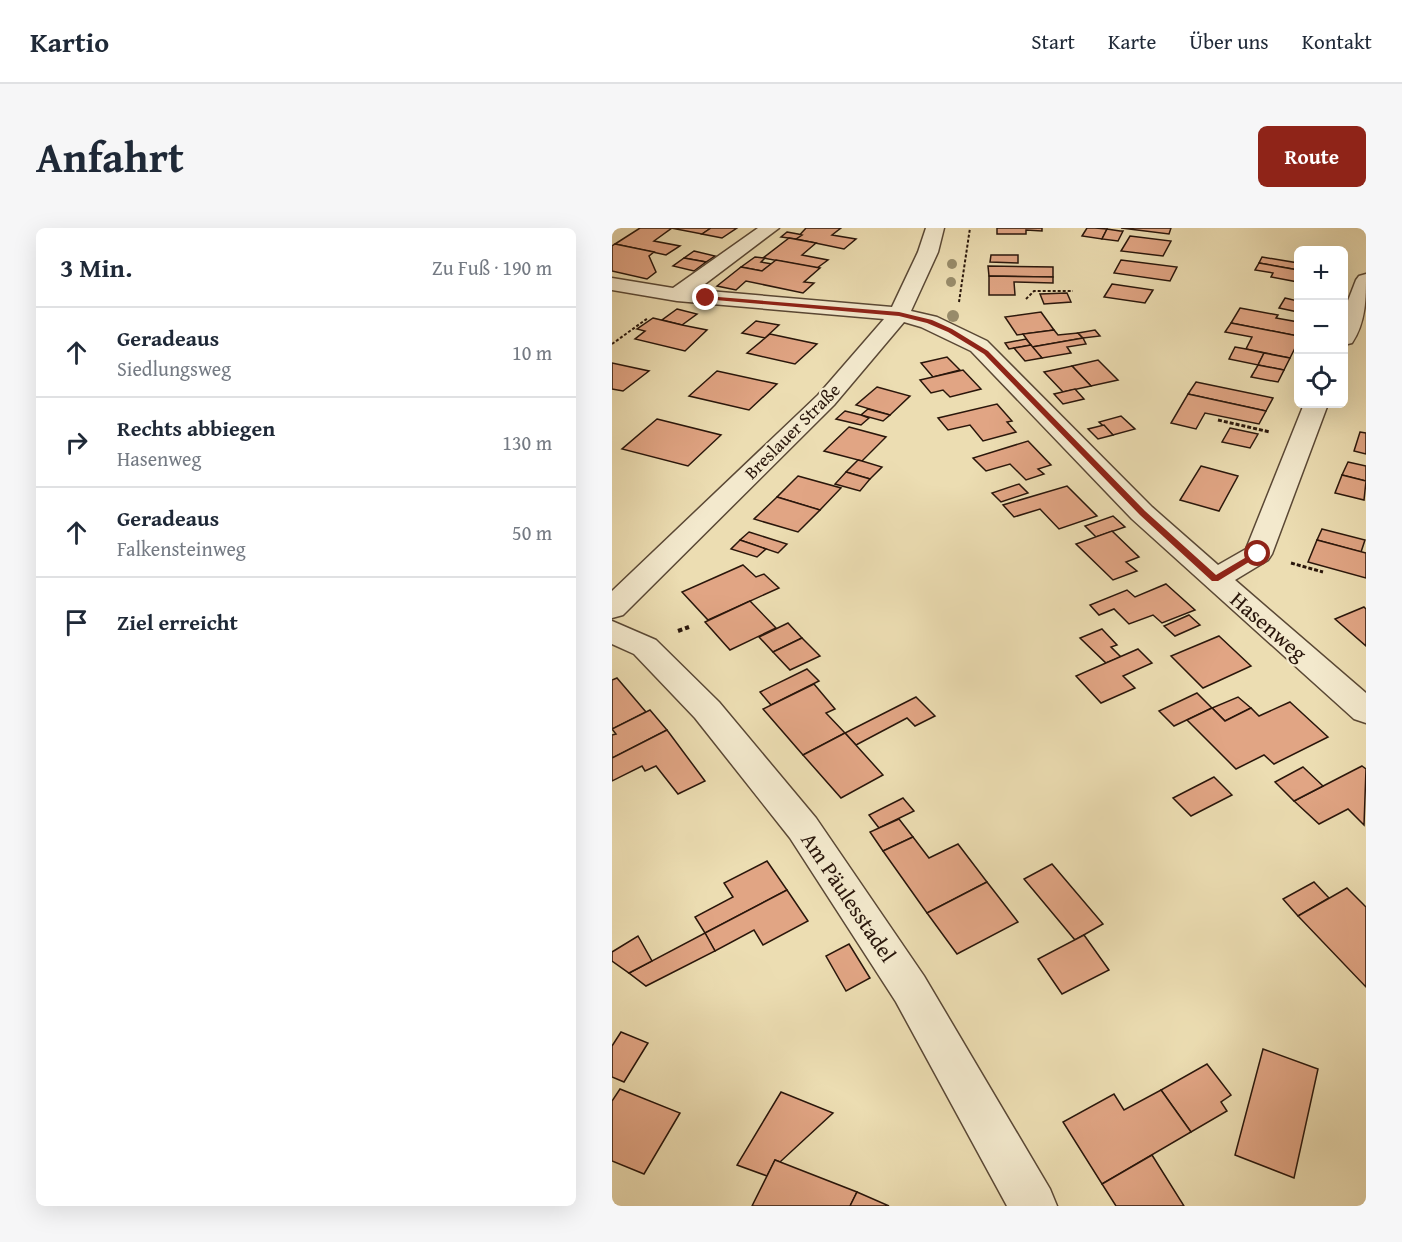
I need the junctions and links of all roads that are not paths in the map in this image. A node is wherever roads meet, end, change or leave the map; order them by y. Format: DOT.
graph roads {
  1 [pos="770,228"];
  2 [pos="935,228"];
  3 [pos="1366,280"];
  4 [pos="612,284"];
  5 [pos="677,295"];
  6 [pos="899,314"];
  7 [pos="1348,327"];
  8 [pos="1314,408"];
  9 [pos="1215,579"];
  10 [pos="612,608"];
  11 [pos="612,631"];
  12 [pos="1366,711"];
  13 [pos="1033,1206"];
  1 -- 5 [label="street"];
  2 -- 6 [label="street, Breslauer Straße"];
  3 -- 7 [label="street"];
  4 -- 5 [label="street, Hasenweg"];
  5 -- 6 [label="street, Hasenweg"];
  6 -- 9 [label="street, Hasenweg"];
  6 -- 10 [label="street, Breslauer Straße"];
  8 -- 9 [label="street"];
  9 -- 12 [label="street, Hasenweg"];
  11 -- 13 [label="street, Am Päulesstadel"];
}
